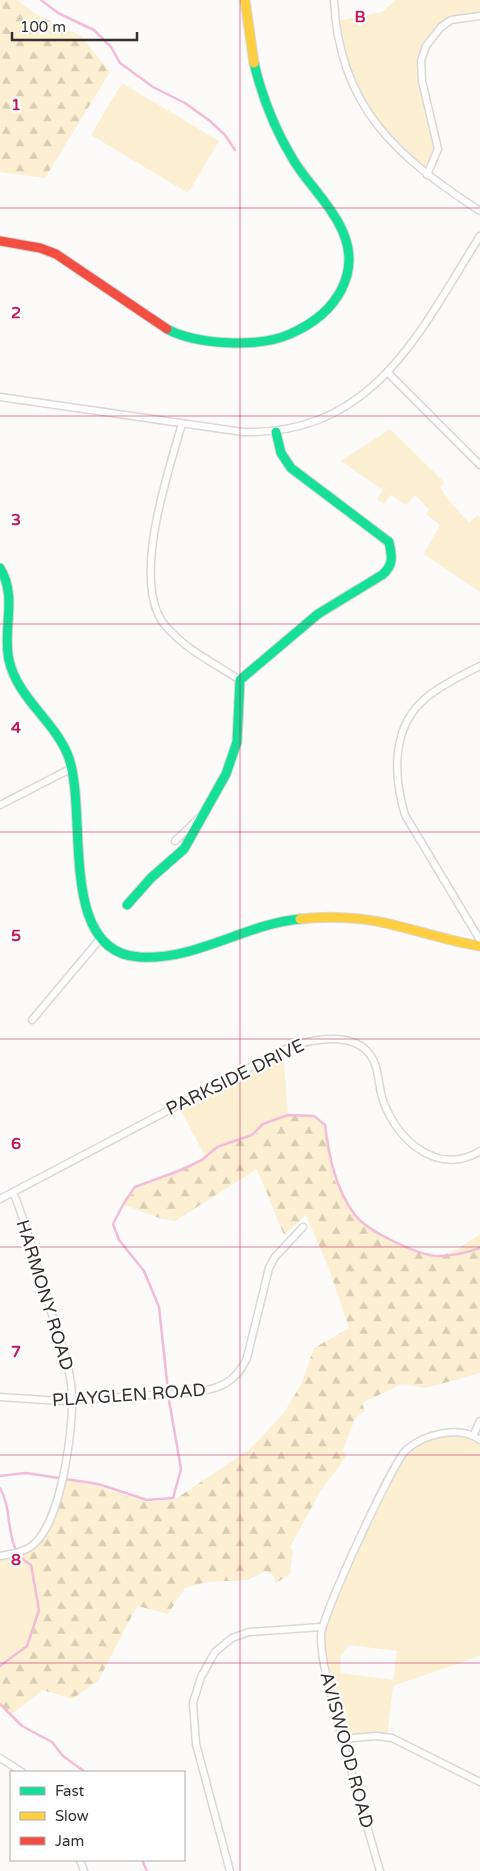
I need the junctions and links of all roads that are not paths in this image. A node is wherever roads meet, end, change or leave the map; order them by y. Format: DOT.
graph roads {
  1 [pos="245,0"];
  2 [pos="334,0"];
  3 [pos="480,16"];
  4 [pos="427,175"];
  5 [pos="480,210"];
  6 [pos="480,236"];
  7 [pos="0,241"];
  8 [pos="388,373"];
  9 [pos="0,396"];
  10 [pos="182,424"];
  11 [pos="276,432"];
  12 [pos="480,465"];
  13 [pos="0,568"];
  14 [pos="480,666"];
  15 [pos="240,680"];
  16 [pos="72,768"];
  17 [pos="0,805"];
  18 [pos="200,816"];
  19 [pos="174,841"];
  20 [pos="127,905"];
  21 [pos="100,939"];
  22 [pos="480,940"];
  23 [pos="480,946"];
  24 [pos="32,1020"];
  25 [pos="480,1151"];
  26 [pos="13,1192"];
  27 [pos="0,1199"];
  28 [pos="303,1227"];
  29 [pos="0,1397"];
  30 [pos="73,1400"];
  31 [pos="480,1421"];
  32 [pos="473,1436"];
  33 [pos="480,1440"];
  34 [pos="0,1556"];
  35 [pos="321,1627"];
  36 [pos="342,1739"];
  37 [pos="0,1758"];
  38 [pos="20,1771"];
  39 [pos="480,1782"];
  40 [pos="230,1871"];
  41 [pos="380,1871"];
  1 -- 7 [label="street"];
  2 -- 4 [label="street"];
  3 -- 4 [label="street"];
  4 -- 5 [label="street"];
  6 -- 8 [label="street"];
  8 -- 11 [label="street"];
  8 -- 12 [label="street"];
  9 -- 10 [label="street"];
  10 -- 11 [label="street"];
  10 -- 15 [label="street"];
  11 -- 15 [label="street"];
  13 -- 16 [label="street"];
  14 -- 22 [label="street"];
  15 -- 18 [label="street"];
  16 -- 17 [label="street"];
  16 -- 21 [label="street"];
  18 -- 19 [label="street"];
  18 -- 20 [label="street"];
  21 -- 23 [label="street"];
  21 -- 24 [label="street"];
  25 -- 26 [label="street, PARKSIDE DRIVE"];
  26 -- 27 [label="street, PARKSIDE DRIVE"];
  26 -- 30 [label="street, HARMONY ROAD"];
  28 -- 30 [label="street, PLAYGLEN ROAD"];
  29 -- 30 [label="street, PLAYGLEN ROAD"];
  30 -- 34 [label="street, HARMONY ROAD"];
  31 -- 32 [label="street"];
  32 -- 33 [label="street"];
  32 -- 35 [label="street"];
  35 -- 36 [label="street, AVISWOOD ROAD"];
  35 -- 40 [label="street"];
  36 -- 39 [label="street"];
  36 -- 41 [label="street, AVISWOOD ROAD"];
  37 -- 38 [label="street"];
}
